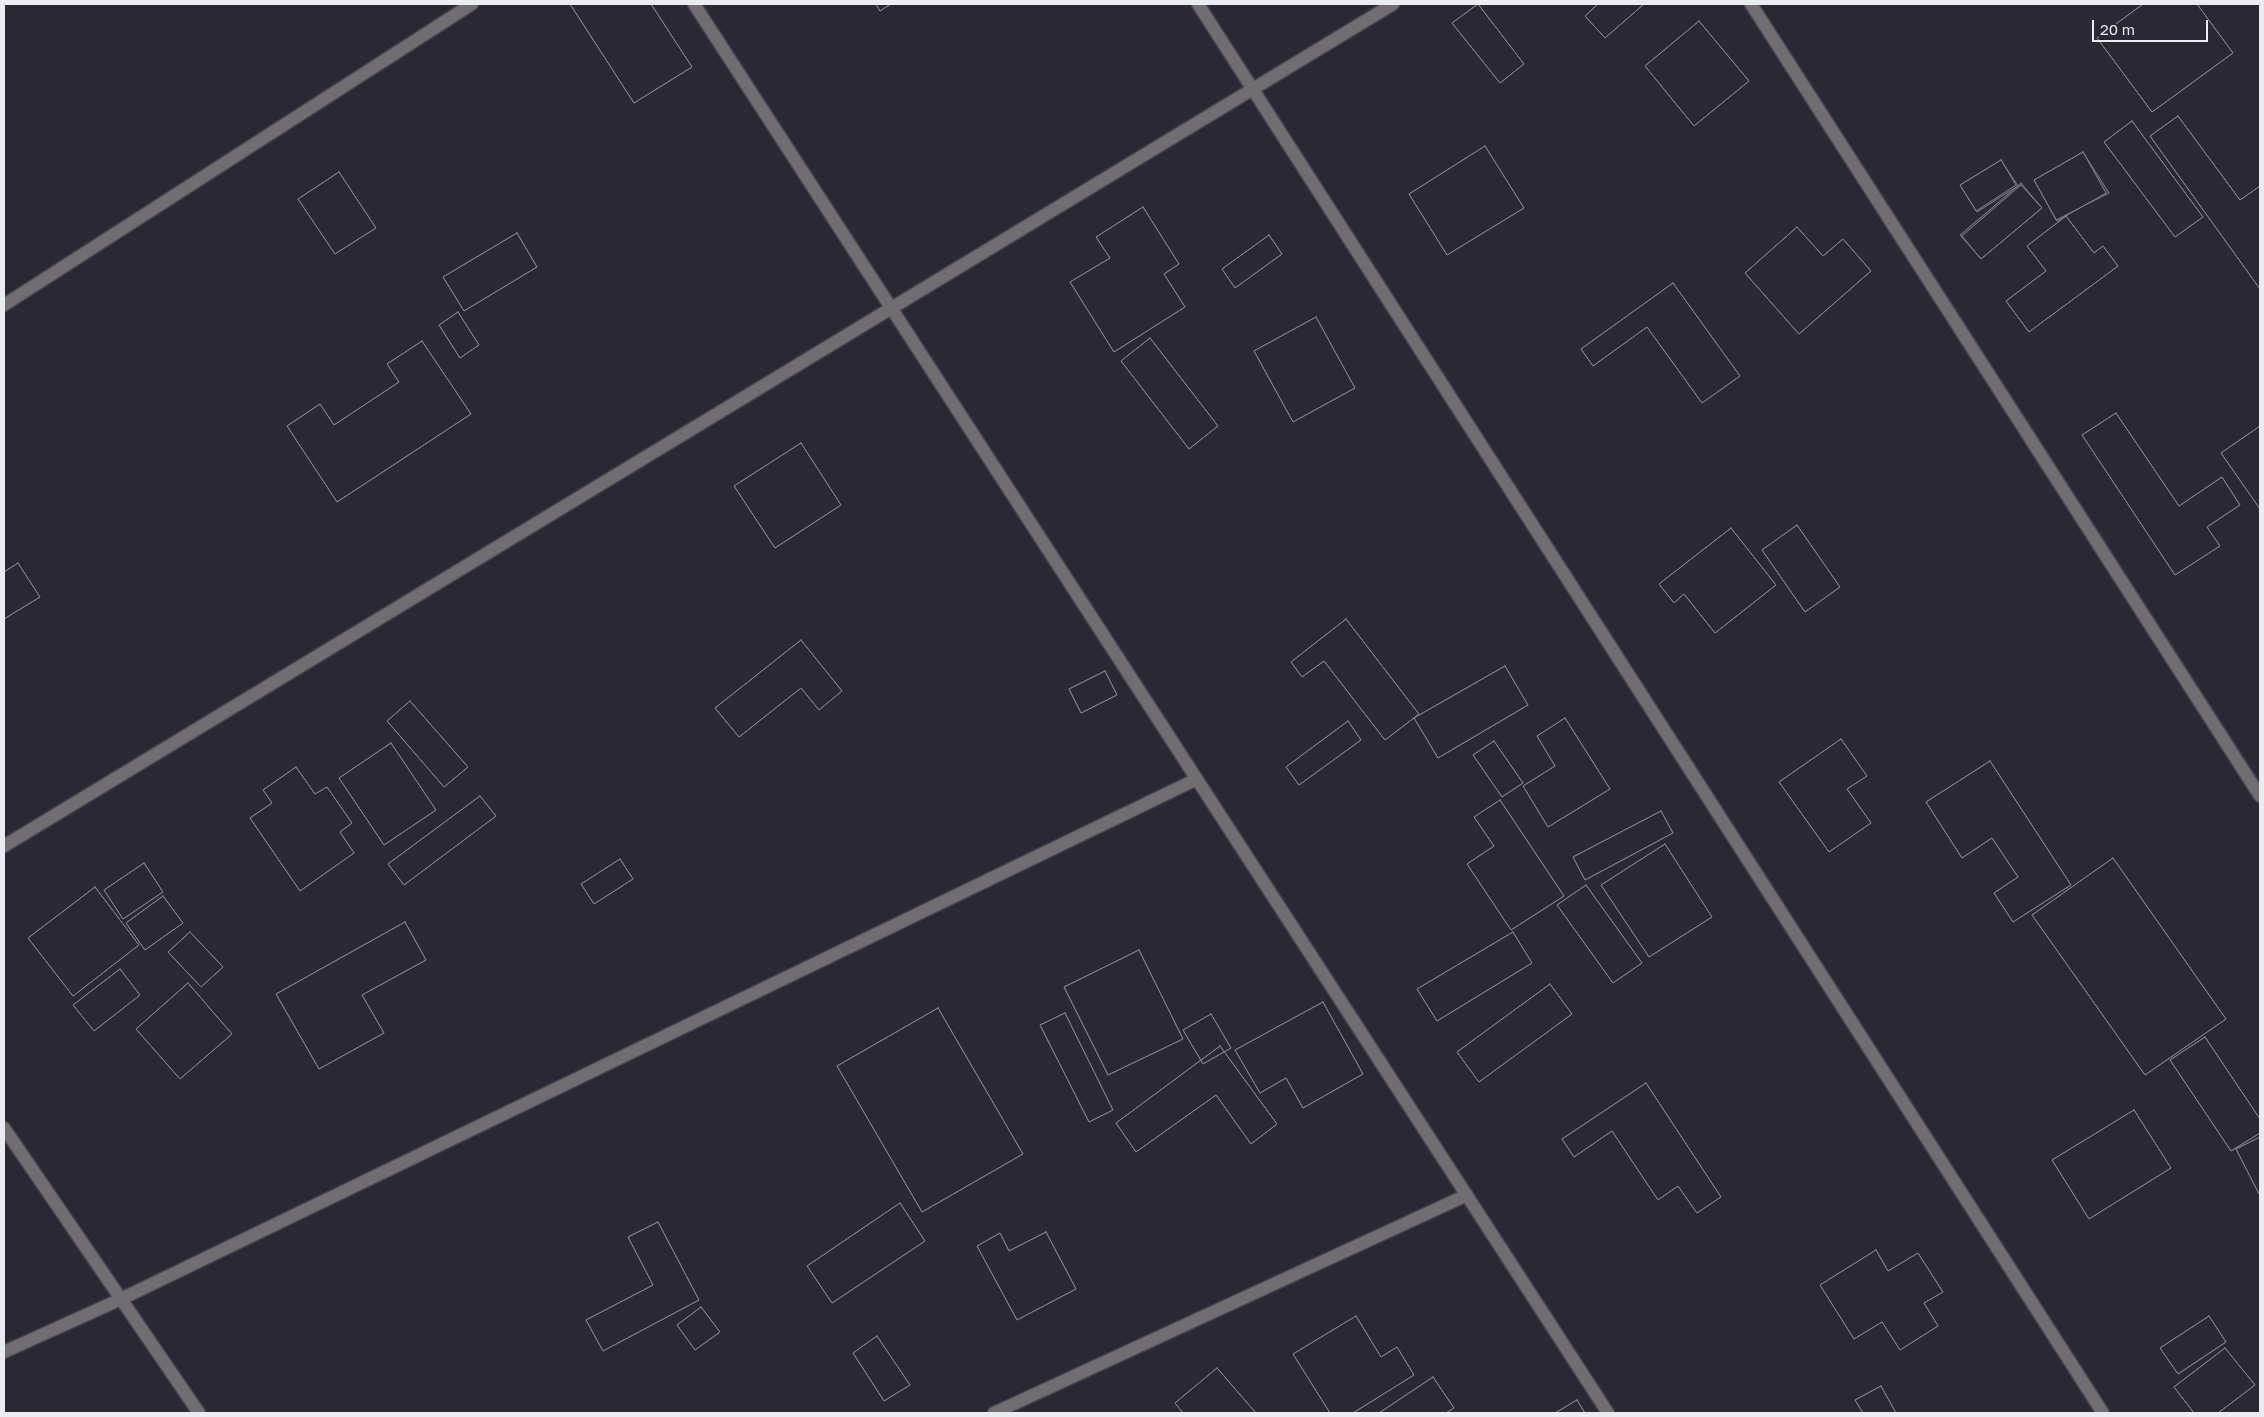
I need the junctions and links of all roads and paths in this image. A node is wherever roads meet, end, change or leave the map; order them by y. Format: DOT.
graph roads {
  1 [pos="472,4"];
  2 [pos="694,4"];
  3 [pos="1198,4"];
  4 [pos="1393,4"];
  5 [pos="1752,4"];
  6 [pos="1252,89"];
  7 [pos="4,305"];
  8 [pos="891,307"];
  9 [pos="1197,779"];
  10 [pos="2260,796"];
  11 [pos="4,846"];
  12 [pos="4,1128"];
  13 [pos="1466,1195"];
  14 [pos="121,1299"];
  15 [pos="4,1352"];
  16 [pos="199,1413"];
  17 [pos="994,1413"];
  18 [pos="1608,1413"];
  19 [pos="2103,1413"];
  1 -- 7 [label="street"];
  2 -- 8 [label="street"];
  3 -- 6 [label="street"];
  4 -- 6 [label="street"];
  5 -- 10 [label="street"];
  6 -- 8 [label="street"];
  6 -- 19 [label="street"];
  8 -- 9 [label="street"];
  8 -- 11 [label="street"];
  9 -- 13 [label="street"];
  9 -- 14 [label="street"];
  12 -- 14 [label="street"];
  13 -- 17 [label="street"];
  13 -- 18 [label="street"];
  14 -- 15 [label="street"];
  14 -- 16 [label="street"];
}
